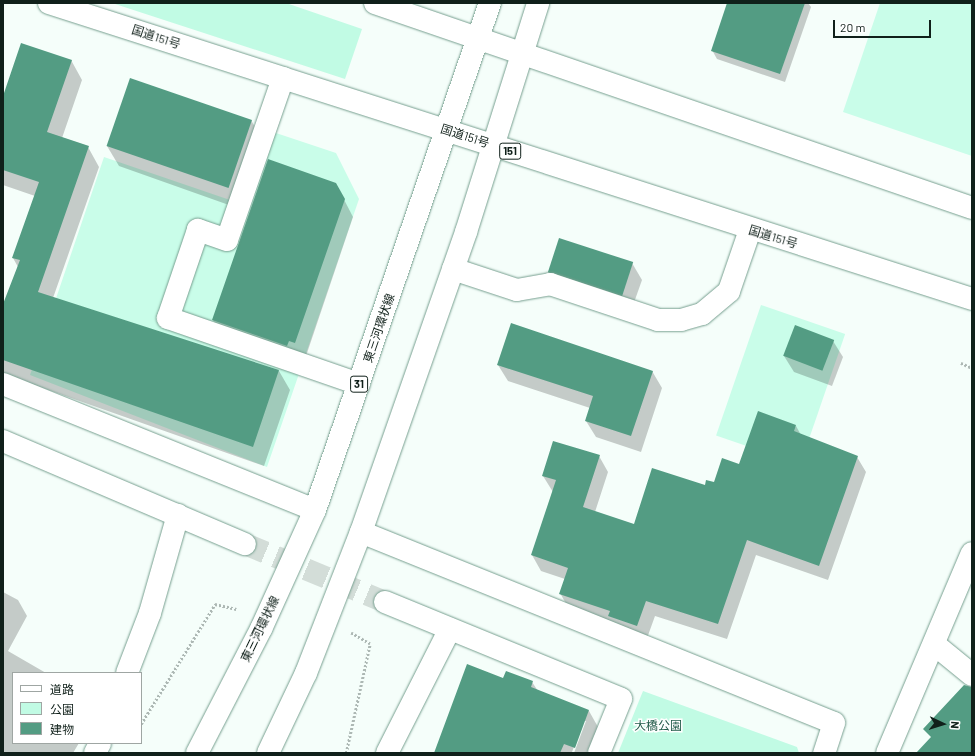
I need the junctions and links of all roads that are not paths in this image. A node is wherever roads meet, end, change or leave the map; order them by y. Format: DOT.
graph roads {
  1 [pos="49,3"];
  2 [pos="375,3"];
  3 [pos="490,3"];
  4 [pos="538,3"];
  5 [pos="479,39"];
  6 [pos="523,51"];
  7 [pos="283,78"];
  8 [pos="448,130"];
  9 [pos="494,146"];
  10 [pos="972,208"];
  11 [pos="750,230"];
  12 [pos="453,269"];
  13 [pos="972,299"];
  14 [pos="3,384"];
  15 [pos="359,384"];
  16 [pos="3,441"];
  17 [pos="315,510"];
  18 [pos="178,515"];
  19 [pos="362,532"];
  20 [pos="245,544"];
  21 [pos="972,553"];
  22 [pos="385,602"];
  23 [pos="450,629"];
  24 [pos="934,644"];
  25 [pos="127,672"];
  26 [pos="972,675"];
  27 [pos="100,744"];
  28 [pos="95,753"];
  29 [pos="197,753"];
  30 [pos="268,753"];
  31 [pos="387,753"];
  32 [pos="599,753"];
  33 [pos="824,753"];
  34 [pos="887,753"];
  1 -- 7 [label="main road, 国道151号 / 151"];
  2 -- 5 [label="main road"];
  3 -- 5 [label="main road, 東三河環状線 / 31"];
  4 -- 6 [label="main road"];
  5 -- 6 [label="main road"];
  5 -- 8 [label="main road, 東三河環状線 / 31"];
  6 -- 9 [label="main road"];
  6 -- 10 [label="main road"];
  7 -- 8 [label="main road, 国道151号 / 151"];
  7 -- 15 [label="main road"];
  8 -- 9 [label="main road, 国道151号 / 151"];
  8 -- 15 [label="main road, 東三河環状線 / 31"];
  9 -- 11 [label="main road, 国道151号 / 151"];
  9 -- 12 [label="main road"];
  11 -- 12 [label="main road"];
  11 -- 13 [label="main road, 国道151号 / 151"];
  12 -- 19 [label="main road"];
  14 -- 17 [label="main road"];
  15 -- 17 [label="main road, 東三河環状線 / 31"];
  16 -- 18 [label="main road"];
  17 -- 29 [label="main road, 東三河環状線 / 31"];
  18 -- 20 [label="main road"];
  18 -- 25 [label="main road"];
  19 -- 30 [label="main road"];
  19 -- 33 [label="main road"];
  21 -- 24 [label="main road"];
  22 -- 23 [label="main road"];
  23 -- 31 [label="main road"];
  23 -- 32 [label="main road"];
  24 -- 26 [label="main road"];
  24 -- 34 [label="main road"];
  27 -- 28 [label="main road"];
}
